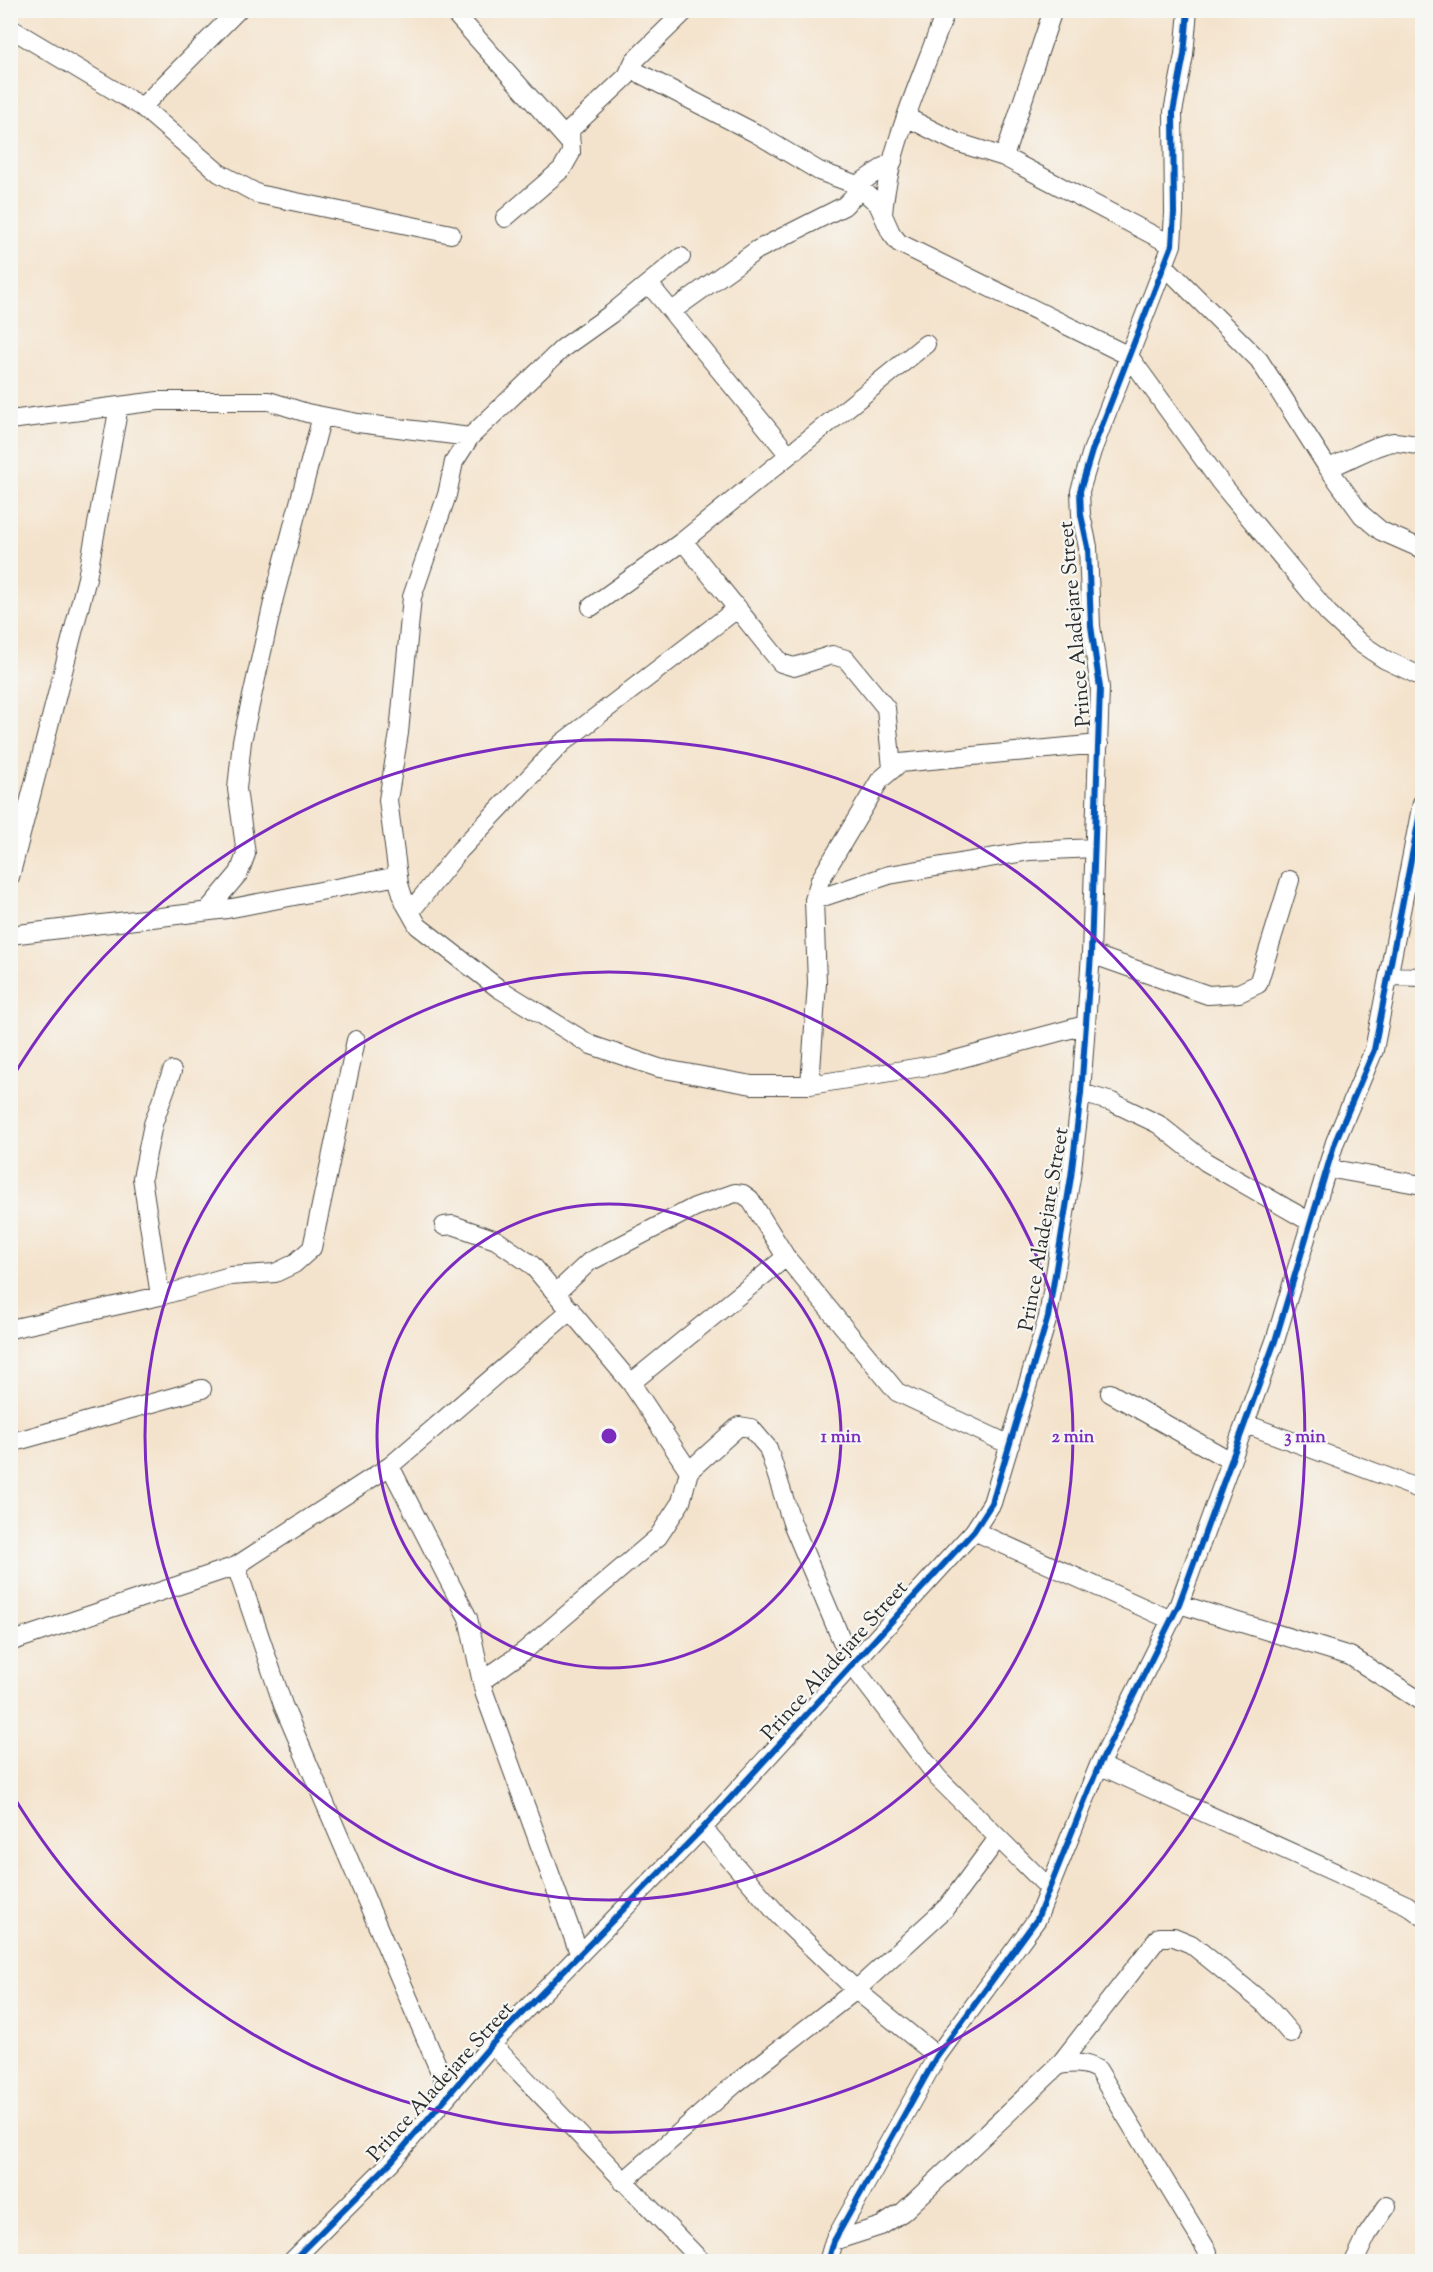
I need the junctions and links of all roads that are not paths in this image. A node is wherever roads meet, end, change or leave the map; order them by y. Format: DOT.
graph roads {
  1 [pos="238,10"];
  2 [pos="452,10"];
  3 [pos="686,10"];
  4 [pos="946,10"];
  5 [pos="1053,10"];
  6 [pos="1188,10"];
  7 [pos="10,28"];
  8 [pos="631,69"];
  9 [pos="142,107"];
  10 [pos="908,118"];
  11 [pos="570,144"];
  12 [pos="1004,157"];
  13 [pos="893,161"];
  14 [pos="859,186"];
  15 [pos="883,215"];
  16 [pos="505,218"];
  17 [pos="451,234"];
  18 [pos="1172,245"];
  19 [pos="681,257"];
  20 [pos="1165,267"];
  21 [pos="649,284"];
  22 [pos="672,311"];
  23 [pos="926,344"];
  24 [pos="1129,356"];
  25 [pos="119,405"];
  26 [pos="322,416"];
  27 [pos="10,420"];
  28 [pos="470,437"];
  29 [pos="1422,446"];
  30 [pos="789,455"];
  31 [pos="1328,468"];
  32 [pos="683,541"];
  33 [pos="1422,549"];
  34 [pos="591,607"];
  35 [pos="738,608"];
  36 [pos="1422,677"];
  37 [pos="1099,744"];
  38 [pos="892,768"];
  39 [pos="1422,803"];
  40 [pos="1094,848"];
  41 [pos="398,876"];
  42 [pos="10,877"];
  43 [pos="1290,880"];
  44 [pos="814,900"];
  45 [pos="207,911"];
  46 [pos="410,912"];
  47 [pos="10,935"];
  48 [pos="1091,954"];
  49 [pos="1390,976"];
  50 [pos="1422,977"];
  51 [pos="1085,1025"];
  52 [pos="356,1040"];
  53 [pos="172,1071"];
  54 [pos="810,1085"];
  55 [pos="1081,1093"];
  56 [pos="1327,1168"];
  57 [pos="1422,1185"];
  58 [pos="1312,1223"];
  59 [pos="444,1226"];
  60 [pos="786,1257"];
  61 [pos="556,1293"];
  62 [pos="160,1296"];
  63 [pos="571,1310"];
  64 [pos="10,1329"];
  65 [pos="631,1383"];
  66 [pos="202,1389"];
  67 [pos="1110,1393"];
  68 [pos="1246,1424"];
  69 [pos="10,1443"];
  70 [pos="1010,1444"];
  71 [pos="1231,1461"];
  72 [pos="390,1466"];
  73 [pos="689,1471"];
  74 [pos="1422,1490"];
  75 [pos="974,1531"];
  76 [pos="236,1566"];
  77 [pos="1175,1612"];
  78 [pos="10,1642"];
  79 [pos="852,1665"];
  80 [pos="482,1681"];
  81 [pos="1422,1702"];
  82 [pos="1099,1765"];
  83 [pos="703,1828"];
  84 [pos="998,1838"];
  85 [pos="1048,1887"];
  86 [pos="1422,1916"];
  87 [pos="579,1953"];
  88 [pos="856,1990"];
  89 [pos="1292,2034"];
  90 [pos="492,2044"];
  91 [pos="937,2056"];
  92 [pos="1059,2065"];
  93 [pos="449,2092"];
  94 [pos="623,2182"];
  95 [pos="1387,2206"];
  96 [pos="834,2241"];
  97 [pos="1208,2252"];
  98 [pos="291,2262"];
  99 [pos="702,2262"];
  100 [pos="828,2262"];
  101 [pos="1354,2262"];
  1 -- 9 [label="street"];
  2 -- 11 [label="street"];
  3 -- 8 [label="street"];
  4 -- 10 [label="street"];
  5 -- 12 [label="street"];
  6 -- 18 [label="street, Prince Aladejare Street"];
  7 -- 9 [label="street"];
  8 -- 11 [label="street"];
  8 -- 14 [label="street"];
  9 -- 17 [label="street"];
  10 -- 12 [label="street"];
  10 -- 13 [label="street"];
  11 -- 16 [label="street"];
  12 -- 18 [label="street"];
  13 -- 14 [label="street"];
  13 -- 15 [label="street"];
  14 -- 15 [label="street"];
  14 -- 22 [label="street"];
  15 -- 24 [label="street"];
  18 -- 20 [label="street, Prince Aladejare Street"];
  19 -- 21 [label="street"];
  20 -- 24 [label="street, Prince Aladejare Street"];
  20 -- 31 [label="street"];
  21 -- 22 [label="street"];
  21 -- 28 [label="street"];
  22 -- 30 [label="street"];
  23 -- 30 [label="street"];
  24 -- 36 [label="street"];
  24 -- 37 [label="street, Prince Aladejare Street"];
  25 -- 26 [label="street"];
  25 -- 27 [label="street"];
  25 -- 42 [label="street"];
  26 -- 28 [label="street"];
  26 -- 45 [label="street"];
  28 -- 41 [label="street"];
  29 -- 31 [label="street"];
  30 -- 32 [label="street"];
  31 -- 33 [label="street"];
  32 -- 34 [label="street"];
  32 -- 35 [label="street"];
  35 -- 38 [label="street"];
  35 -- 46 [label="street"];
  37 -- 38 [label="street"];
  37 -- 40 [label="street, Prince Aladejare Street"];
  38 -- 44 [label="street"];
  39 -- 49 [label="street"];
  40 -- 44 [label="street"];
  40 -- 48 [label="street, Prince Aladejare Street"];
  41 -- 45 [label="street"];
  41 -- 46 [label="street"];
  43 -- 48 [label="street"];
  44 -- 54 [label="street"];
  45 -- 47 [label="street"];
  46 -- 54 [label="street"];
  48 -- 51 [label="street, Prince Aladejare Street"];
  49 -- 50 [label="street"];
  49 -- 56 [label="street"];
  51 -- 54 [label="street"];
  51 -- 55 [label="street, Prince Aladejare Street"];
  52 -- 62 [label="street"];
  53 -- 62 [label="street"];
  55 -- 58 [label="street"];
  55 -- 70 [label="street, Prince Aladejare Street"];
  56 -- 57 [label="street"];
  56 -- 58 [label="street"];
  58 -- 68 [label="street"];
  59 -- 61 [label="street"];
  60 -- 61 [label="street"];
  60 -- 65 [label="street"];
  60 -- 70 [label="street"];
  61 -- 63 [label="street"];
  62 -- 64 [label="street"];
  63 -- 65 [label="street"];
  63 -- 72 [label="street"];
  65 -- 73 [label="street"];
  66 -- 69 [label="street"];
  67 -- 71 [label="street"];
  68 -- 71 [label="street"];
  68 -- 74 [label="street"];
  70 -- 75 [label="street, Prince Aladejare Street"];
  71 -- 77 [label="street"];
  72 -- 76 [label="street"];
  72 -- 80 [label="street"];
  73 -- 79 [label="street"];
  73 -- 80 [label="street"];
  75 -- 77 [label="street"];
  75 -- 79 [label="street, Prince Aladejare Street"];
  76 -- 78 [label="street"];
  76 -- 93 [label="street"];
  77 -- 81 [label="street"];
  77 -- 82 [label="street"];
  79 -- 83 [label="street, Prince Aladejare Street"];
  79 -- 84 [label="street"];
  80 -- 87 [label="street"];
  82 -- 85 [label="street"];
  82 -- 86 [label="street"];
  83 -- 87 [label="street, Prince Aladejare Street"];
  83 -- 88 [label="street"];
  84 -- 85 [label="street"];
  84 -- 88 [label="street"];
  85 -- 91 [label="street"];
  87 -- 90 [label="street, Prince Aladejare Street"];
  88 -- 91 [label="street"];
  88 -- 94 [label="street"];
  89 -- 92 [label="street"];
  90 -- 93 [label="street, Prince Aladejare Street"];
  90 -- 94 [label="street"];
  91 -- 96 [label="street"];
  92 -- 96 [label="street"];
  92 -- 97 [label="street"];
  93 -- 98 [label="street, Prince Aladejare Street"];
  94 -- 99 [label="street"];
  95 -- 101 [label="street"];
  96 -- 100 [label="street"];
}
